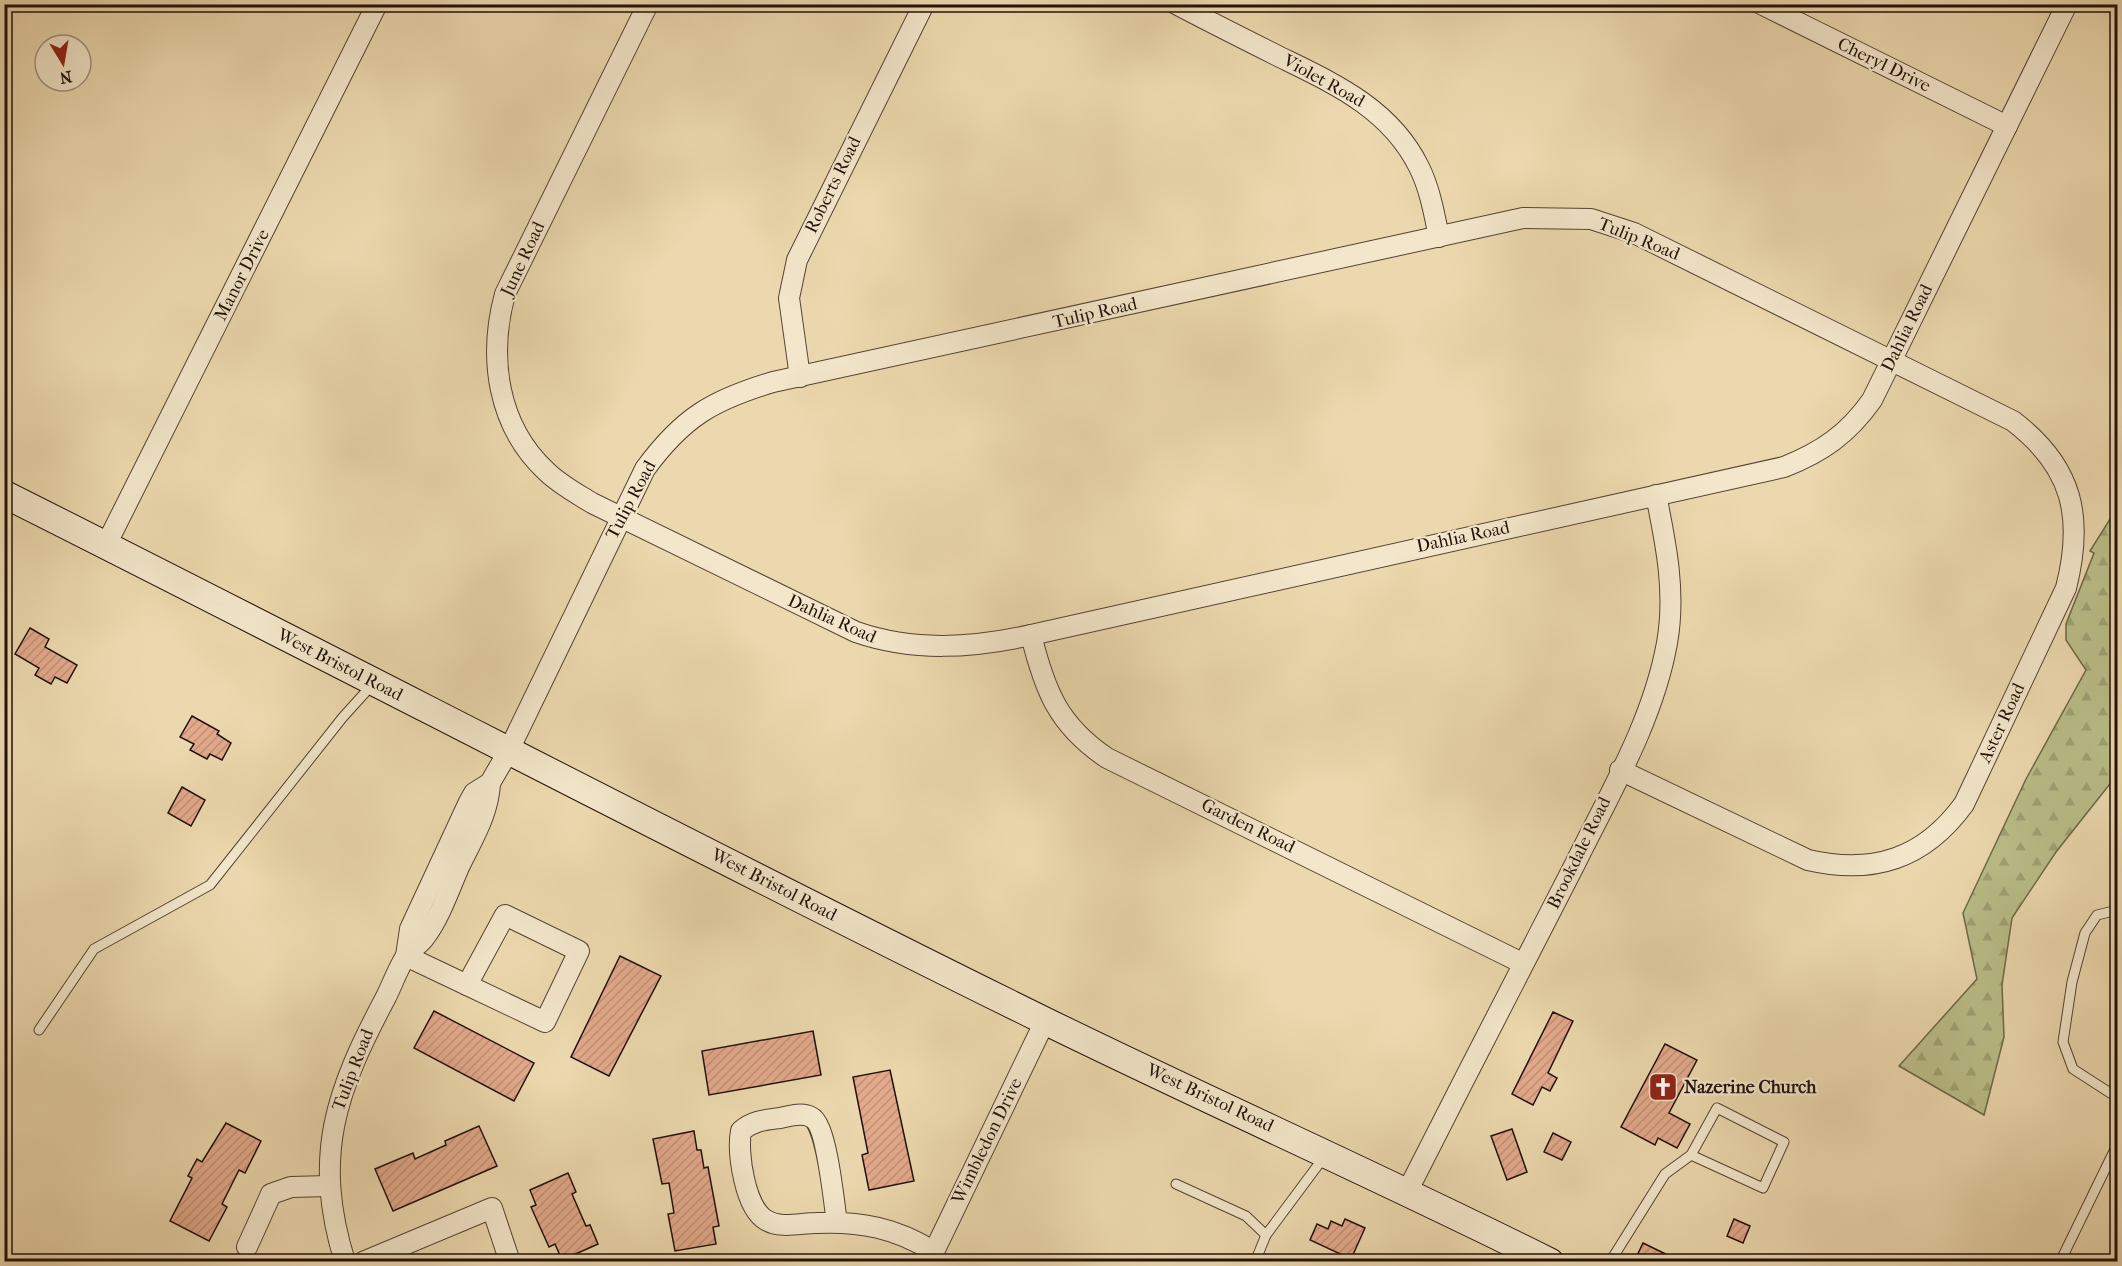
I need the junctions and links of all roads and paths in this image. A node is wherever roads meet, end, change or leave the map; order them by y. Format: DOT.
graph roads {
  1 [pos="377,4"];
  2 [pos="648,4"];
  3 [pos="924,4"];
  4 [pos="1176,4"];
  5 [pos="1761,4"];
  6 [pos="2067,4"];
  7 [pos="2007,126"];
  8 [pos="1439,237"];
  9 [pos="1892,360"];
  10 [pos="800,377"];
  11 [pos="4,494"];
  12 [pos="1656,495"];
  13 [pos="621,518"];
  14 [pos="106,545"];
  15 [pos="1031,635"];
  16 [pos="374,683"];
  17 [pos="508,752"];
  18 [pos="1620,771"];
  19 [pos="2118,910"];
  20 [pos="406,956"];
  21 [pos="1522,963"];
  22 [pos="467,985"];
  23 [pos="1045,1021"];
  24 [pos="39,1030"];
  25 [pos="2118,1098"];
  26 [pos="2118,1143"];
  27 [pos="1328,1153"];
  28 [pos="1691,1155"];
  29 [pos="1176,1184"];
  30 [pos="329,1186"];
  31 [pos="1408,1190"];
  32 [pos="837,1223"];
  33 [pos="1266,1235"];
  34 [pos="247,1247"];
  35 [pos="414,1252"];
  36 [pos="932,1257"];
  37 [pos="345,1262"];
  38 [pos="363,1262"];
  39 [pos="510,1262"];
  40 [pos="1255,1262"];
  41 [pos="1550,1262"];
  42 [pos="1610,1262"];
  43 [pos="2061,1262"];
  1 -- 14 [label="street, Manor Drive"];
  2 -- 13 [label="street, June Road"];
  3 -- 10 [label="street, Roberts Road"];
  4 -- 8 [label="street, Violet Road"];
  5 -- 7 [label="street, Cheryl Drive"];
  6 -- 7 [label="street, Dahlia Road"];
  7 -- 9 [label="street, Dahlia Road"];
  8 -- 9 [label="street, Tulip Road"];
  8 -- 10 [label="street, Tulip Road"];
  9 -- 12 [label="street, Dahlia Road"];
  9 -- 18 [label="street, Aster Road"];
  10 -- 13 [label="street, Tulip Road"];
  11 -- 14 [label="main road, West Bristol Road"];
  12 -- 15 [label="street, Dahlia Road"];
  12 -- 18 [label="street, Brookdale Road"];
  13 -- 15 [label="street, Dahlia Road"];
  13 -- 17 [label="street, Tulip Road"];
  14 -- 16 [label="main road, West Bristol Road"];
  15 -- 21 [label="street, Garden Road"];
  16 -- 17 [label="main road, West Bristol Road"];
  16 -- 24 [label="lane"];
  17 -- 20 [label="street, Tulip Road"];
  17 -- 23 [label="main road, West Bristol Road"];
  18 -- 21 [label="street, Brookdale Road"];
  19 -- 25 [label="lane"];
  20 -- 22 [label="street"];
  20 -- 30 [label="street, Tulip Road"];
  21 -- 31 [label="street, Brookdale Road"];
  22 -- 22 [label="street"];
  23 -- 27 [label="main road, West Bristol Road"];
  23 -- 36 [label="street, Wimbledon Drive"];
  26 -- 43 [label="lane"];
  27 -- 31 [label="main road, West Bristol Road"];
  27 -- 33 [label="lane"];
  28 -- 28 [label="lane"];
  28 -- 42 [label="lane"];
  29 -- 33 [label="lane"];
  30 -- 34 [label="street"];
  30 -- 37 [label="street, Tulip Road"];
  31 -- 41 [label="main road, West Bristol Road"];
  32 -- 32 [label="street"];
  32 -- 36 [label="street"];
  33 -- 40 [label="lane"];
  35 -- 38 [label="street"];
  35 -- 39 [label="street"];
}
